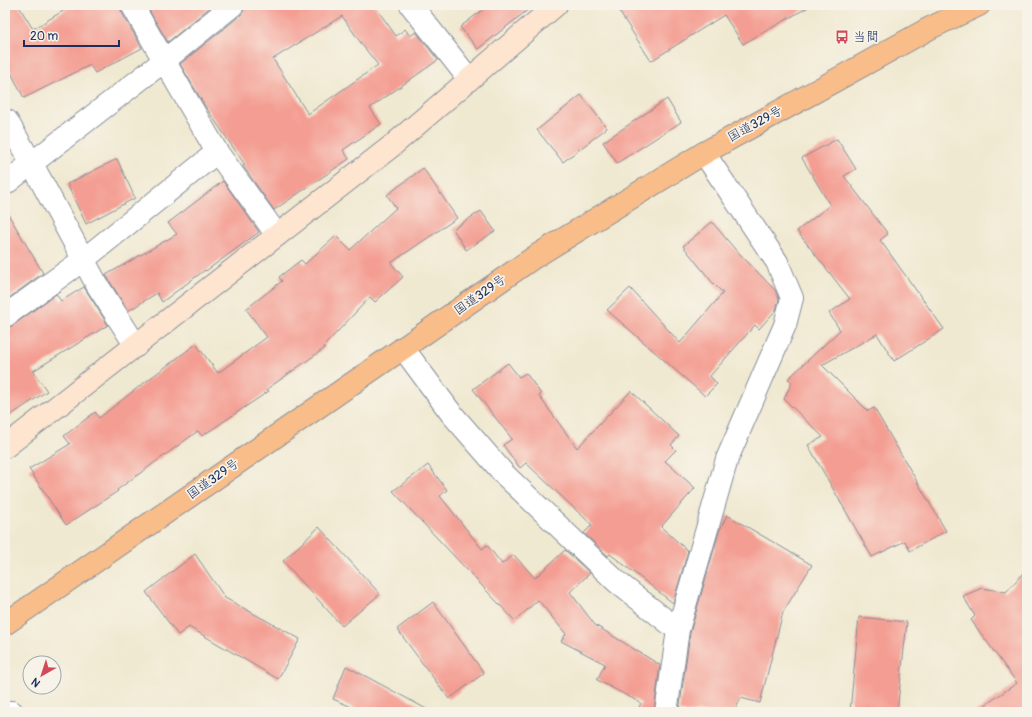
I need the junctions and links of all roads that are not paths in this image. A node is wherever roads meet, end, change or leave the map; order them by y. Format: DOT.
graph roads {
  1 [pos="132,5"];
  2 [pos="233,5"];
  3 [pos="411,5"];
  4 [pos="556,5"];
  5 [pos="979,5"];
  6 [pos="165,60"];
  7 [pos="469,80"];
  8 [pos="7,121"];
  9 [pos="217,152"];
  10 [pos="704,153"];
  11 [pos="32,164"];
  12 [pos="5,184"];
  13 [pos="277,236"];
  14 [pos="83,260"];
  15 [pos="5,316"];
  16 [pos="136,346"];
  17 [pos="403,348"];
  18 [pos="5,448"];
  19 [pos="5,624"];
  20 [pos="678,630"];
  21 [pos="5,712"];
  22 [pos="12,712"];
  23 [pos="666,712"];
  1 -- 6 [label="street"];
  2 -- 6 [label="street"];
  3 -- 7 [label="street"];
  4 -- 7 [label="street"];
  5 -- 10 [label="highway, 国道329号"];
  6 -- 9 [label="street"];
  6 -- 11 [label="street"];
  7 -- 13 [label="street"];
  8 -- 11 [label="street"];
  9 -- 13 [label="street"];
  9 -- 14 [label="street"];
  10 -- 17 [label="highway, 国道329号"];
  10 -- 20 [label="street"];
  11 -- 12 [label="street"];
  11 -- 14 [label="street"];
  13 -- 16 [label="street"];
  14 -- 15 [label="street"];
  14 -- 16 [label="street"];
  16 -- 18 [label="street"];
  17 -- 19 [label="highway, 国道329号"];
  17 -- 20 [label="street"];
  20 -- 23 [label="street"];
  21 -- 22 [label="street"];
}
